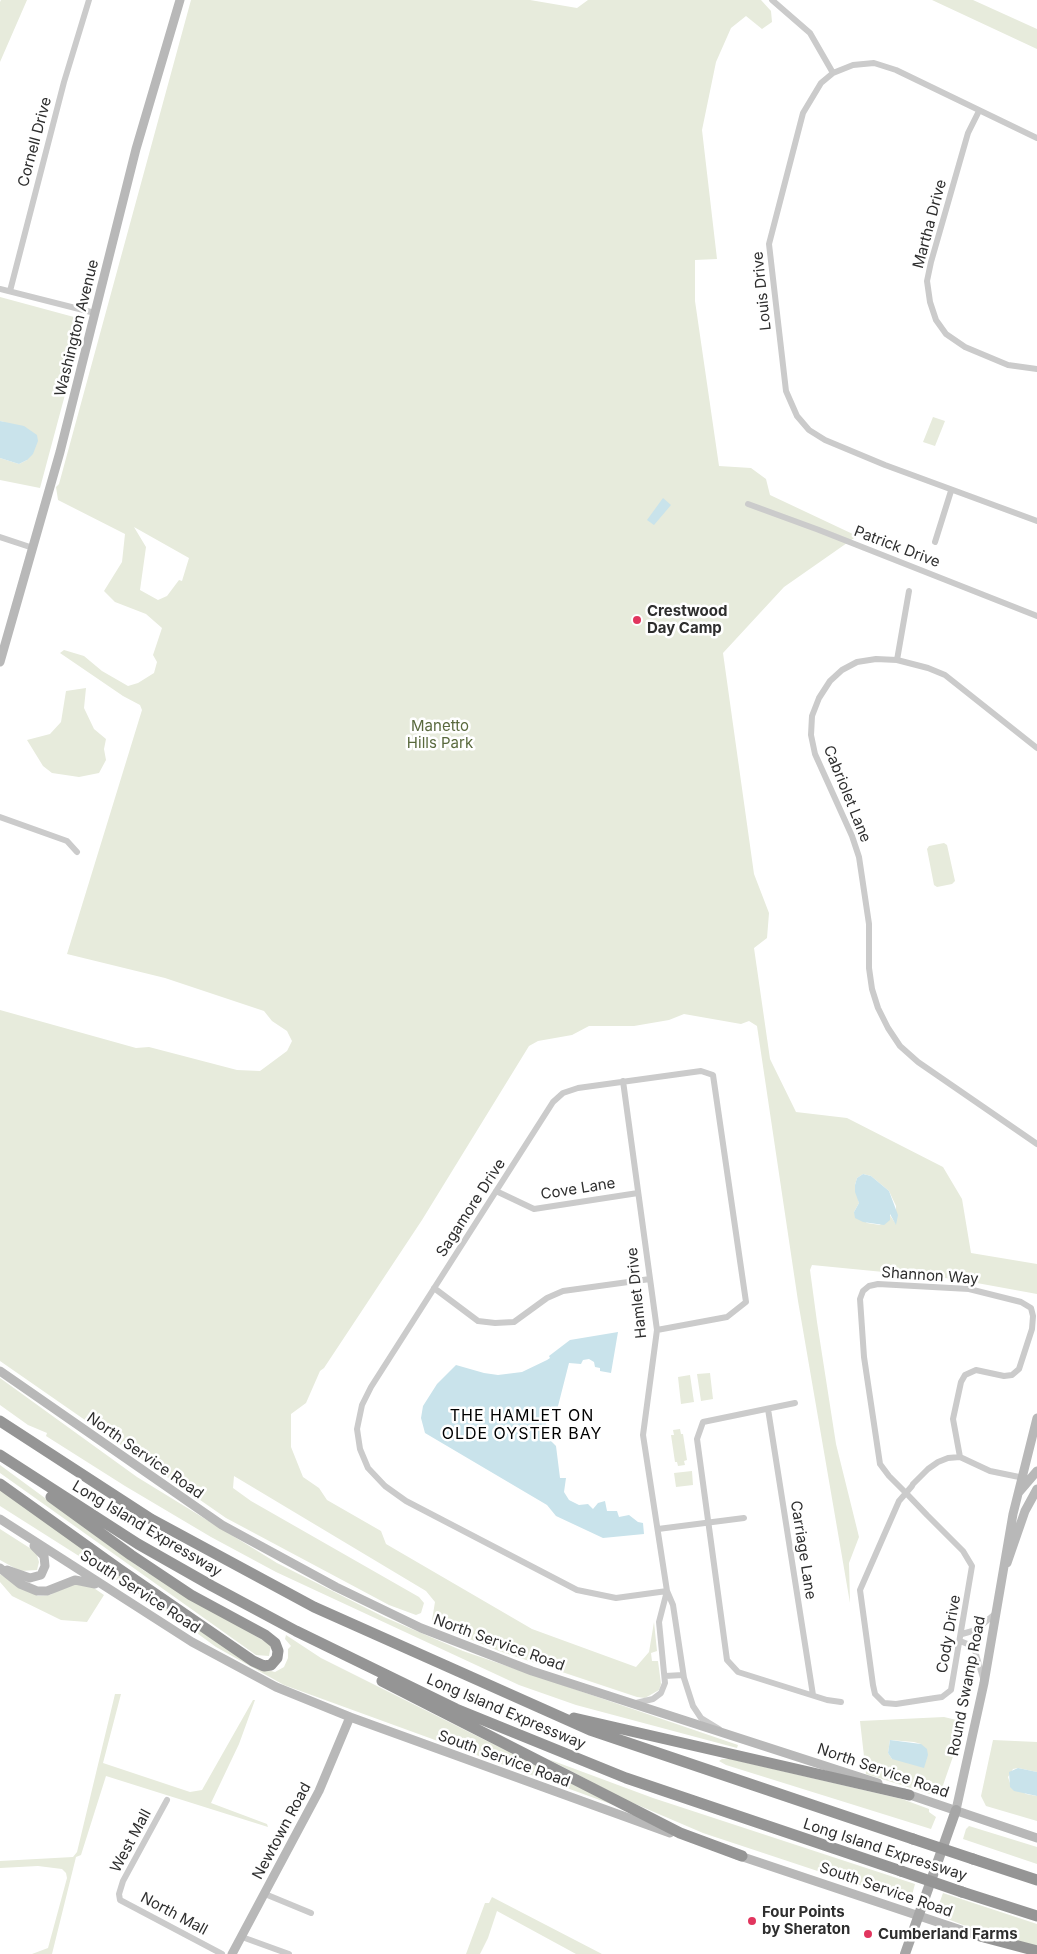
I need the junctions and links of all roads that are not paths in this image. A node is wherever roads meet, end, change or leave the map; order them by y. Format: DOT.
graph roads {
  1 [pos="89,0"];
  2 [pos="180,0"];
  3 [pos="772,0"];
  4 [pos="833,73"];
  5 [pos="979,111"];
  6 [pos="1037,138"];
  7 [pos="0,289"];
  8 [pos="10,291"];
  9 [pos="95,313"];
  10 [pos="1037,369"];
  11 [pos="951,491"];
  12 [pos="748,504"];
  13 [pos="1037,521"];
  14 [pos="0,537"];
  15 [pos="935,542"];
  16 [pos="33,548"];
  17 [pos="909,592"];
  18 [pos="1037,616"];
  19 [pos="3,638"];
  20 [pos="897,660"];
  21 [pos="0,662"];
  22 [pos="1037,748"];
  23 [pos="0,817"];
  24 [pos="77,852"];
  25 [pos="623,1081"];
  26 [pos="1037,1144"];
  27 [pos="496,1191"];
  28 [pos="638,1192"];
  29 [pos="650,1278"];
  30 [pos="434,1288"];
  31 [pos="657,1330"];
  32 [pos="0,1370"];
  33 [pos="795,1403"];
  34 [pos="768,1409"];
  35 [pos="1037,1418"];
  36 [pos="0,1421"];
  37 [pos="0,1456"];
  38 [pos="960,1457"];
  39 [pos="1035,1475"];
  40 [pos="1021,1478"];
  41 [pos="0,1484"];
  42 [pos="1037,1490"];
  43 [pos="906,1493"];
  44 [pos="1017,1496"];
  45 [pos="744,1518"];
  46 [pos="0,1520"];
  47 [pos="708,1522"];
  48 [pos="658,1529"];
  49 [pos="0,1568"];
  50 [pos="1001,1577"];
  51 [pos="110,1589"];
  52 [pos="667,1591"];
  53 [pos="996,1613"];
  54 [pos="296,1631"];
  55 [pos="961,1637"];
  56 [pos="683,1675"];
  57 [pos="664,1676"];
  58 [pos="984,1682"];
  59 [pos="813,1695"];
  60 [pos="626,1702"];
  61 [pos="842,1702"];
  62 [pos="550,1714"];
  63 [pos="350,1717"];
  64 [pos="729,1735"];
  65 [pos="910,1795"];
  66 [pos="167,1800"];
  67 [pos="956,1810"];
  68 [pos="1037,1838"];
  69 [pos="742,1856"];
  70 [pos="1037,1880"];
  71 [pos="118,1894"];
  72 [pos="265,1894"];
  73 [pos="311,1913"];
  74 [pos="920,1916"];
  75 [pos="1037,1916"];
  76 [pos="980,1936"];
  77 [pos="242,1937"];
  78 [pos="1037,1951"];
  79 [pos="222,1954"];
  80 [pos="232,1954"];
  81 [pos="289,1954"];
  82 [pos="905,1954"];
  83 [pos="1030,1954"];
  1 -- 8 [label="street, Cornell Drive"];
  2 -- 9 [label="main road, Washington Avenue"];
  3 -- 4 [label="street"];
  4 -- 5 [label="street, Louis Drive"];
  4 -- 11 [label="street, Louis Drive"];
  5 -- 6 [label="street, Louis Drive"];
  5 -- 10 [label="street, Martha Drive"];
  7 -- 8 [label="street"];
  8 -- 9 [label="street"];
  9 -- 16 [label="main road, Washington Avenue"];
  11 -- 13 [label="street, Louis Drive"];
  11 -- 15 [label="street, Patrick Drive"];
  12 -- 18 [label="street, Patrick Drive"];
  14 -- 16 [label="street"];
  16 -- 19 [label="main road, Washington Avenue"];
  17 -- 20 [label="street"];
  19 -- 21 [label="main road, Washington Avenue"];
  20 -- 22 [label="street, Cabriolet Lane"];
  20 -- 26 [label="street, Cabriolet Lane"];
  23 -- 24 [label="street"];
  25 -- 27 [label="street, Sagamore Drive"];
  25 -- 28 [label="street, Hamlet Drive"];
  25 -- 31 [label="street, Sagamore Drive"];
  27 -- 28 [label="street, Cove Lane"];
  27 -- 30 [label="street, Sagamore Drive"];
  28 -- 29 [label="street, Hamlet Drive"];
  29 -- 30 [label="street"];
  29 -- 31 [label="street, Hamlet Drive"];
  30 -- 52 [label="street, Sagamore Drive"];
  31 -- 48 [label="street, Hamlet Drive"];
  32 -- 60 [label="main road, North Service Road"];
  33 -- 34 [label="street"];
  34 -- 47 [label="street"];
  34 -- 59 [label="street, Carriage Lane"];
  35 -- 40 [label="main road, Round Swamp Road"];
  36 -- 62 [label="highway, Long Island Expressway"];
  37 -- 41 [label="highway"];
  37 -- 54 [label="highway, Long Island Expressway"];
  38 -- 40 [label="street"];
  38 -- 43 [label="street, Cody Drive"];
  38 -- 43 [label="street, Shannon Way"];
  39 -- 40 [label="street"];
  39 -- 44 [label="main road"];
  40 -- 44 [label="main road, Round Swamp Road"];
  42 -- 50 [label="main road"];
  43 -- 55 [label="street, Cody Drive"];
  43 -- 55 [label="street, Cody Drive"];
  44 -- 50 [label="main road, Round Swamp Road"];
  45 -- 47 [label="street"];
  46 -- 49 [label="main road"];
  46 -- 51 [label="main road, South Service Road"];
  47 -- 48 [label="street"];
  47 -- 59 [label="street"];
  48 -- 52 [label="street, Hamlet Drive"];
  49 -- 51 [label="main road"];
  50 -- 53 [label="main road, Round Swamp Road"];
  51 -- 63 [label="main road, South Service Road"];
  52 -- 56 [label="street, Hamlet Drive"];
  52 -- 57 [label="street, Hamlet Drive"];
  53 -- 55 [label="street"];
  53 -- 58 [label="main road, Round Swamp Road"];
  54 -- 69 [label="highway"];
  54 -- 75 [label="highway, Long Island Expressway, bridge"];
  55 -- 58 [label="street"];
  56 -- 57 [label="street"];
  56 -- 64 [label="street, Hamlet Drive"];
  57 -- 60 [label="street, Hamlet Drive"];
  58 -- 67 [label="main road, Round Swamp Road"];
  59 -- 61 [label="street"];
  60 -- 64 [label="main road, North Service Road"];
  62 -- 65 [label="highway"];
  62 -- 70 [label="highway, Long Island Expressway, bridge"];
  63 -- 69 [label="main road, South Service Road"];
  63 -- 72 [label="main road, Newtown Road"];
  64 -- 65 [label="main road, North Service Road"];
  65 -- 67 [label="main road, North Service Road"];
  66 -- 71 [label="street, West Mall"];
  67 -- 68 [label="main road, North Service Road"];
  67 -- 74 [label="main road, Round Swamp Road"];
  69 -- 74 [label="main road, South Service Road"];
  71 -- 79 [label="street, North Mall"];
  72 -- 73 [label="street"];
  72 -- 77 [label="main road, Newtown Road"];
  74 -- 76 [label="main road, South Service Road"];
  74 -- 82 [label="main road, Round Swamp Road"];
  76 -- 78 [label="highway"];
  76 -- 83 [label="main road, South Service Road"];
  77 -- 80 [label="main road, Newtown Road"];
  77 -- 81 [label="street"];
}
